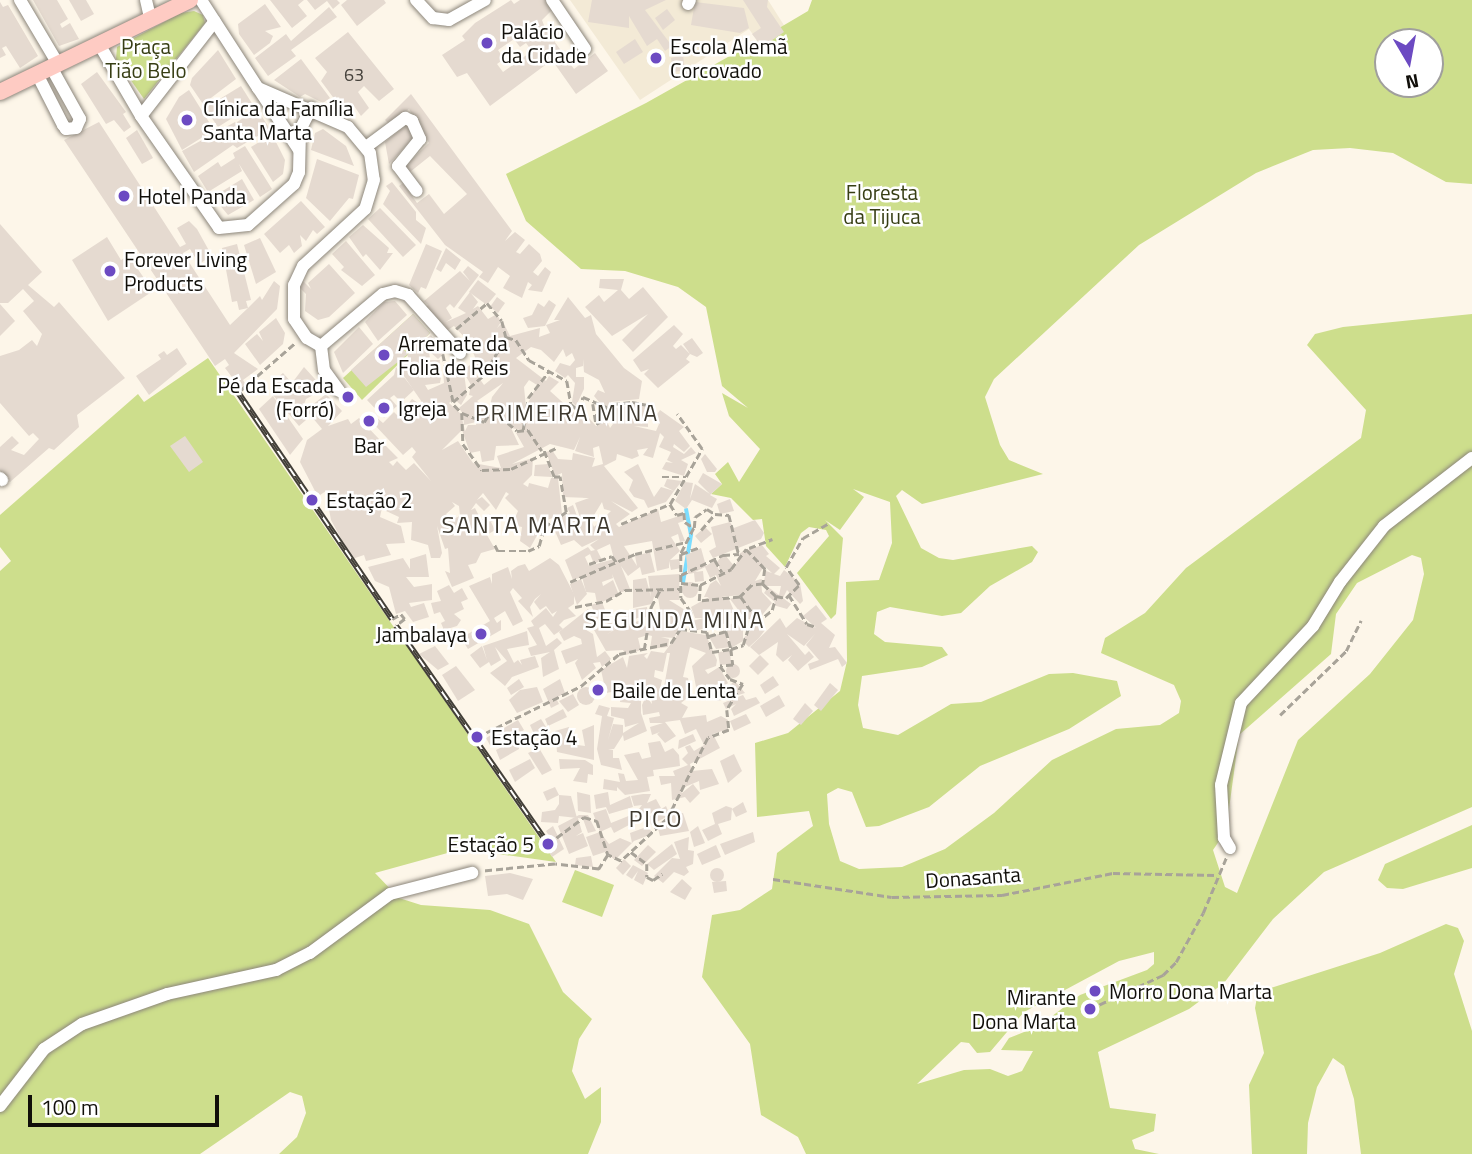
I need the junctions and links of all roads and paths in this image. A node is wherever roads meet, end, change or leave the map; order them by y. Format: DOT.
graph roads {
  1 [pos="20,0"];
  2 [pos="146,0"];
  3 [pos="190,0"];
  4 [pos="201,0"];
  5 [pos="416,0"];
  6 [pos="485,0"];
  7 [pos="552,0"];
  8 [pos="150,18"];
  9 [pos="215,21"];
  10 [pos="99,44"];
  11 [pos="584,49"];
  12 [pos="49,68"];
  13 [pos="258,88"];
  14 [pos="0,92"];
  15 [pos="311,108"];
  16 [pos="141,116"];
  17 [pos="366,147"];
  18 [pos="299,150"];
  19 [pos="417,191"];
  20 [pos="294,319"];
  21 [pos="444,335"];
  22 [pos="506,337"];
  23 [pos="321,346"];
  24 [pos="460,353"];
  25 [pos="550,371"];
  26 [pos="233,385"];
  27 [pos="339,391"];
  28 [pos="453,402"];
  29 [pos="592,402"];
  30 [pos="462,413"];
  31 [pos="677,414"];
  32 [pos="652,417"];
  33 [pos="607,418"];
  34 [pos="523,430"];
  35 [pos="556,449"];
  36 [pos="543,451"];
  37 [pos="1472,457"];
  38 [pos="662,477"];
  39 [pos="686,477"];
  40 [pos="670,504"];
  41 [pos="715,514"];
  42 [pos="829,523"];
  43 [pos="621,524"];
  44 [pos="694,528"];
  45 [pos="701,530"];
  46 [pos="772,540"];
  47 [pos="686,542"];
  48 [pos="495,545"];
  49 [pos="700,547"];
  50 [pos="749,549"];
  51 [pos="681,554"];
  52 [pos="739,554"];
  53 [pos="715,560"];
  54 [pos="617,563"];
  55 [pos="590,564"];
  56 [pos="722,572"];
  57 [pos="681,575"];
  58 [pos="570,582"];
  59 [pos="681,583"];
  60 [pos="764,583"];
  61 [pos="700,585"];
  62 [pos="661,588"];
  63 [pos="681,589"];
  64 [pos="789,595"];
  65 [pos="776,596"];
  66 [pos="740,597"];
  67 [pos="575,607"];
  68 [pos="392,619"];
  69 [pos="758,620"];
  70 [pos="1362,620"];
  71 [pos="396,626"];
  72 [pos="816,627"];
  73 [pos="691,630"];
  74 [pos="708,637"];
  75 [pos="731,649"];
  76 [pos="644,650"];
  77 [pos="1280,715"];
  78 [pos="477,737"];
  79 [pos="548,844"];
  80 [pos="1230,848"];
  81 [pos="631,852"];
  82 [pos="608,855"];
  83 [pos="472,873"];
  84 [pos="662,874"];
  85 [pos="1216,876"];
  86 [pos="773,879"];
  87 [pos="1090,1009"];
  88 [pos="0,1106"];
  1 -- 12 [label="street"];
  2 -- 8 [label="street"];
  3 -- 8 [label="main road"];
  4 -- 9 [label="street"];
  5 -- 6 [label="street"];
  7 -- 11 [label="street"];
  8 -- 10 [label="main road"];
  9 -- 13 [label="street"];
  9 -- 16 [label="street"];
  10 -- 12 [label="main road"];
  10 -- 16 [label="street"];
  12 -- 14 [label="main road"];
  13 -- 15 [label="street"];
  13 -- 18 [label="street"];
  15 -- 17 [label="street"];
  15 -- 18 [label="street"];
  16 -- 18 [label="street"];
  17 -- 19 [label="street"];
  17 -- 20 [label="street"];
  20 -- 23 [label="street"];
  20 -- 26 [label="path"];
  21 -- 22 [label="path"];
  21 -- 23 [label="street"];
  21 -- 24 [label="street"];
  21 -- 28 [label="path"];
  22 -- 25 [label="path"];
  22 -- 28 [label="path"];
  23 -- 27 [label="street"];
  25 -- 29 [label="path"];
  25 -- 34 [label="path"];
  28 -- 30 [label="path"];
  29 -- 33 [label="path"];
  29 -- 33 [label="path"];
  30 -- 34 [label="path"];
  30 -- 36 [label="path"];
  31 -- 39 [label="path"];
  32 -- 33 [label="path"];
  34 -- 36 [label="path"];
  35 -- 36 [label="path"];
  36 -- 48 [label="path"];
  37 -- 80 [label="street"];
  38 -- 39 [label="path"];
  39 -- 40 [label="path"];
  40 -- 43 [label="path"];
  40 -- 44 [label="path"];
  41 -- 44 [label="path"];
  41 -- 45 [label="path"];
  41 -- 52 [label="path"];
  42 -- 64 [label="path"];
  44 -- 47 [label="path"];
  46 -- 50 [label="path"];
  47 -- 51 [label="path"];
  47 -- 54 [label="path"];
  49 -- 51 [label="path"];
  50 -- 52 [label="path"];
  50 -- 60 [label="path"];
  51 -- 57 [label="path"];
  52 -- 53 [label="path"];
  52 -- 56 [label="path"];
  53 -- 56 [label="path"];
  53 -- 57 [label="path"];
  54 -- 55 [label="path"];
  54 -- 58 [label="path"];
  56 -- 61 [label="path"];
  57 -- 59 [label="path"];
  59 -- 61 [label="path"];
  59 -- 63 [label="path"];
  60 -- 65 [label="path"];
  60 -- 66 [label="path"];
  61 -- 66 [label="path"];
  62 -- 63 [label="path"];
  62 -- 67 [label="path"];
  62 -- 76 [label="path"];
  63 -- 73 [label="path"];
  64 -- 65 [label="path"];
  64 -- 72 [label="path"];
  65 -- 69 [label="path"];
  66 -- 69 [label="path"];
  68 -- 71 [label="path"];
  69 -- 75 [label="path"];
  70 -- 77 [label="path"];
  73 -- 74 [label="path"];
  73 -- 76 [label="path"];
  74 -- 75 [label="path"];
  74 -- 75 [label="path"];
  75 -- 81 [label="path"];
  76 -- 78 [label="path"];
  79 -- 82 [label="path"];
  80 -- 85 [label="path"];
  81 -- 82 [label="path"];
  81 -- 84 [label="path"];
  82 -- 83 [label="path"];
  83 -- 88 [label="street"];
  85 -- 86 [label="path, Donasanta"];
  85 -- 87 [label="path"];
}
